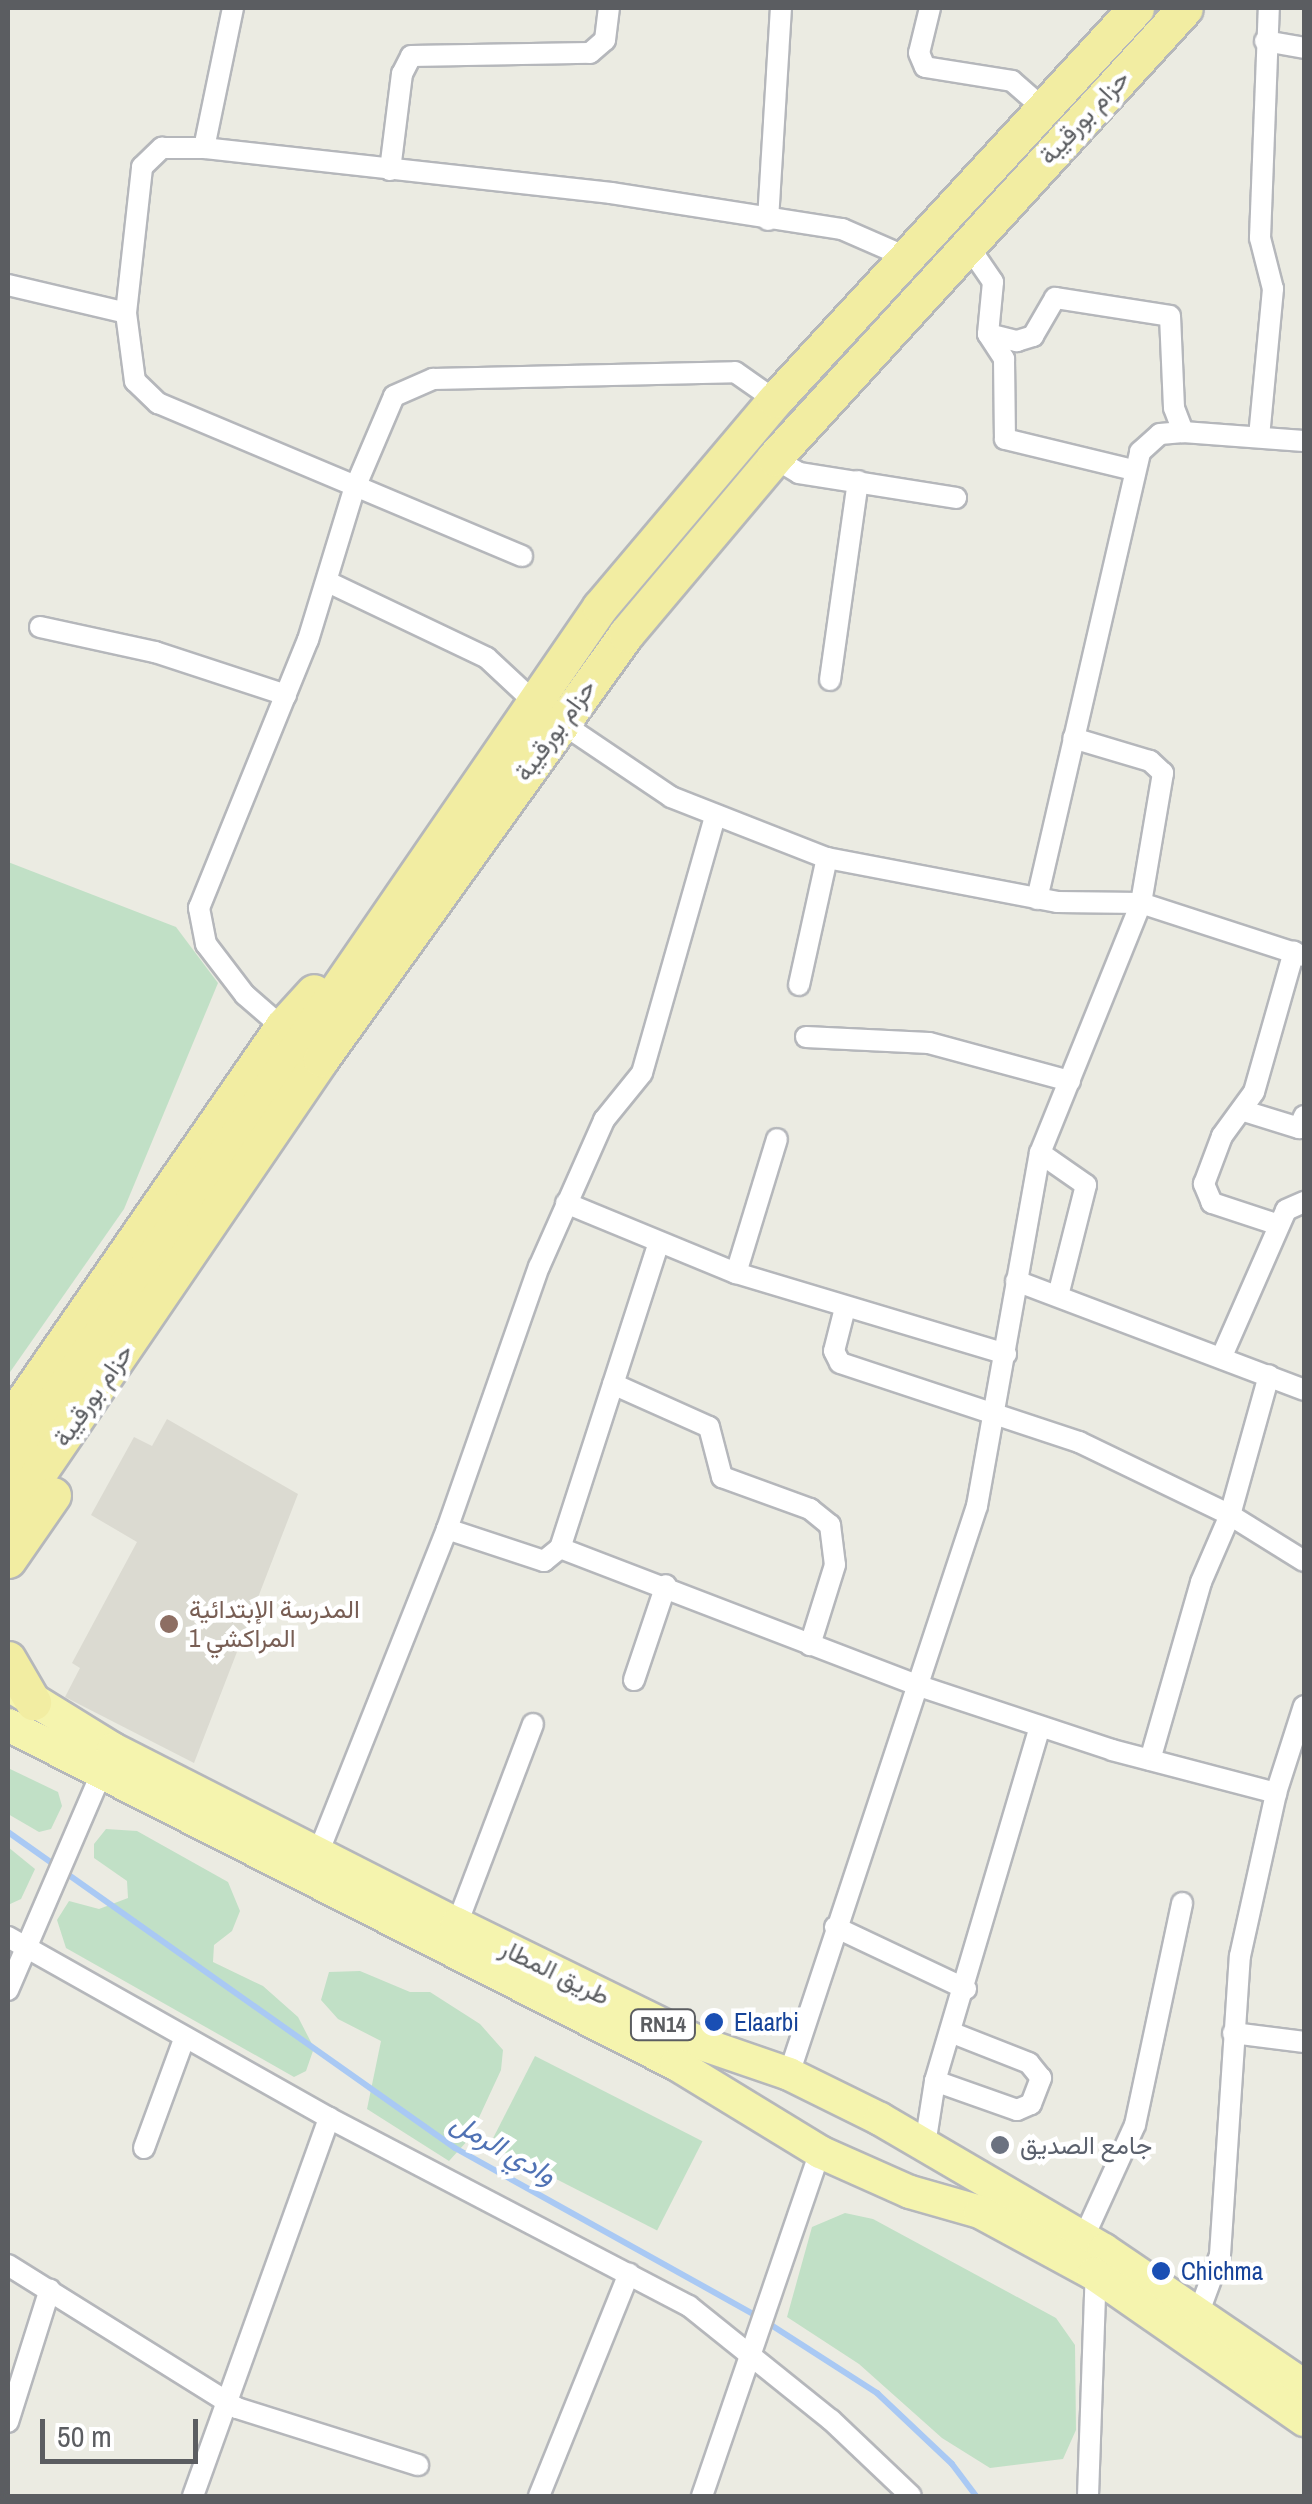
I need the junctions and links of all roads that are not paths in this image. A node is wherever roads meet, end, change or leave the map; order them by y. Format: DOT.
graph roads {
  1 [pos="233,8"];
  2 [pos="609,8"];
  3 [pos="780,8"];
  4 [pos="930,8"];
  5 [pos="1136,8"];
  6 [pos="1186,8"];
  7 [pos="1269,8"];
  8 [pos="1266,41"];
  9 [pos="1304,48"];
  10 [pos="1043,108"];
  11 [pos="204,148"];
  12 [pos="390,170"];
  13 [pos="768,220"];
  14 [pos="967,244"];
  15 [pos="906,257"];
  16 [pos="8,285"];
  17 [pos="126,313"];
  18 [pos="988,334"];
  19 [pos="775,400"];
  20 [pos="1183,432"];
  21 [pos="1259,437"];
  22 [pos="1304,441"];
  23 [pos="774,458"];
  24 [pos="1132,470"];
  25 [pos="858,481"];
  26 [pos="354,490"];
  27 [pos="956,498"];
  28 [pos="522,556"];
  29 [pos="328,582"];
  30 [pos="40,627"];
  31 [pos="830,680"];
  32 [pos="286,695"];
  33 [pos="532,699"];
  34 [pos="560,722"];
  35 [pos="1074,738"];
  36 [pos="715,817"];
  37 [pos="827,858"];
  38 [pos="1038,899"];
  39 [pos="1140,903"];
  40 [pos="397,925"];
  41 [pos="1299,954"];
  42 [pos="799,985"];
  43 [pos="282,1026"];
  44 [pos="806,1037"];
  45 [pos="1070,1081"];
  46 [pos="1244,1110"];
  47 [pos="1304,1116"];
  48 [pos="776,1139"];
  49 [pos="1040,1153"];
  50 [pos="1304,1202"];
  51 [pos="566,1203"];
  52 [pos="1279,1225"];
  53 [pos="658,1245"];
  54 [pos="736,1273"];
  55 [pos="1016,1281"];
  56 [pos="1058,1296"];
  57 [pos="845,1308"];
  58 [pos="132,1314"];
  59 [pos="1006,1354"];
  60 [pos="1222,1356"];
  61 [pos="1269,1376"];
  62 [pos="612,1384"];
  63 [pos="1304,1390"];
  64 [pos="996,1420"];
  65 [pos="8,1423"];
  66 [pos="8,1469"];
  67 [pos="1230,1515"];
  68 [pos="8,1518"];
  69 [pos="447,1529"];
  70 [pos="560,1548"];
  71 [pos="8,1560"];
  72 [pos="1304,1561"];
  73 [pos="666,1585"];
  74 [pos="810,1645"];
  75 [pos="8,1659"];
  76 [pos="634,1680"];
  77 [pos="919,1686"];
  78 [pos="16,1703"];
  79 [pos="1304,1706"];
  80 [pos="533,1724"];
  81 [pos="1040,1727"];
  82 [pos="1150,1760"];
  83 [pos="102,1772"];
  84 [pos="1276,1793"];
  85 [pos="182,1798"];
  86 [pos="313,1866"];
  87 [pos="1182,1903"];
  88 [pos="457,1924"];
  89 [pos="835,1928"];
  90 [pos="16,1942"];
  91 [pos="966,1989"];
  92 [pos="8,1990"];
  93 [pos="953,2033"];
  94 [pos="1233,2034"];
  95 [pos="184,2039"];
  96 [pos="1304,2042"];
  97 [pos="776,2071"];
  98 [pos="935,2081"];
  99 [pos="743,2106"];
  100 [pos="330,2118"];
  101 [pos="144,2148"];
  102 [pos="932,2149"];
  103 [pos="820,2152"];
  104 [pos="910,2192"];
  105 [pos="1094,2254"];
  106 [pos="8,2265"];
  107 [pos="629,2273"];
  108 [pos="50,2289"];
  109 [pos="1192,2326"];
  110 [pos="749,2351"];
  111 [pos="224,2400"];
  112 [pos="1301,2402"];
  113 [pos="8,2422"];
  114 [pos="418,2465"];
  115 [pos="194,2496"];
  116 [pos="538,2496"];
  117 [pos="702,2496"];
  118 [pos="911,2496"];
  119 [pos="1088,2496"];
  1 -- 11 [label="street"];
  2 -- 12 [label="street"];
  3 -- 13 [label="street"];
  4 -- 10 [label="street"];
  5 -- 10 [label="highway, حزام بورقيبة"];
  6 -- 14 [label="highway, حزام بورقيبة"];
  7 -- 8 [label="street"];
  8 -- 9 [label="street"];
  8 -- 21 [label="street"];
  10 -- 15 [label="highway, حزام بورقيبة"];
  11 -- 12 [label="street"];
  11 -- 17 [label="street"];
  12 -- 13 [label="street"];
  13 -- 15 [label="street"];
  14 -- 18 [label="street"];
  14 -- 23 [label="highway, حزام بورقيبة"];
  15 -- 19 [label="highway, حزام بورقيبة"];
  16 -- 17 [label="street"];
  17 -- 26 [label="street"];
  18 -- 20 [label="street"];
  18 -- 24 [label="street"];
  19 -- 26 [label="street"];
  19 -- 33 [label="highway, حزام بورقيبة"];
  20 -- 21 [label="street"];
  20 -- 24 [label="street"];
  21 -- 22 [label="street"];
  23 -- 25 [label="street"];
  23 -- 34 [label="highway, حزام بورقيبة"];
  24 -- 35 [label="street"];
  25 -- 27 [label="street"];
  25 -- 31 [label="street"];
  26 -- 28 [label="street"];
  26 -- 29 [label="street"];
  29 -- 32 [label="street"];
  29 -- 33 [label="street"];
  30 -- 32 [label="street"];
  32 -- 43 [label="street"];
  33 -- 40 [label="highway, حزام بورقيبة"];
  34 -- 36 [label="street"];
  34 -- 40 [label="highway, حزام بورقيبة"];
  35 -- 38 [label="street"];
  35 -- 39 [label="street"];
  36 -- 37 [label="street"];
  36 -- 51 [label="street"];
  37 -- 38 [label="street"];
  37 -- 42 [label="street"];
  38 -- 39 [label="street"];
  39 -- 41 [label="street"];
  39 -- 45 [label="street"];
  40 -- 43 [label="highway"];
  40 -- 58 [label="highway, حزام بورقيبة"];
  40 -- 71 [label="highway"];
  41 -- 46 [label="street"];
  43 -- 65 [label="highway"];
  44 -- 45 [label="street"];
  45 -- 49 [label="street"];
  46 -- 47 [label="street"];
  46 -- 52 [label="street"];
  48 -- 54 [label="street"];
  49 -- 55 [label="street"];
  49 -- 56 [label="street"];
  50 -- 52 [label="street"];
  51 -- 53 [label="street"];
  51 -- 69 [label="street"];
  52 -- 60 [label="street"];
  53 -- 54 [label="street"];
  53 -- 62 [label="street"];
  54 -- 57 [label="street"];
  55 -- 56 [label="street"];
  55 -- 59 [label="street"];
  56 -- 60 [label="street"];
  57 -- 59 [label="street"];
  57 -- 64 [label="street"];
  58 -- 66 [label="highway, حزام بورقيبة"];
  58 -- 68 [label="highway, حزام بورقيبة"];
  59 -- 64 [label="street"];
  60 -- 61 [label="street"];
  61 -- 63 [label="street"];
  61 -- 67 [label="street"];
  62 -- 70 [label="street"];
  62 -- 74 [label="street"];
  64 -- 67 [label="street"];
  64 -- 77 [label="street"];
  67 -- 72 [label="street"];
  67 -- 82 [label="street"];
  69 -- 70 [label="street"];
  69 -- 86 [label="street"];
  70 -- 73 [label="street"];
  73 -- 74 [label="street"];
  73 -- 76 [label="street"];
  74 -- 77 [label="street"];
  75 -- 78 [label="highway"];
  77 -- 81 [label="street"];
  77 -- 89 [label="street"];
  78 -- 83 [label="main road, طريق المطار / RN14"];
  78 -- 85 [label="main road, طريق المطار / RN14"];
  79 -- 84 [label="street"];
  80 -- 88 [label="street"];
  81 -- 82 [label="street"];
  81 -- 91 [label="street"];
  82 -- 84 [label="street"];
  83 -- 85 [label="main road, طريق المطار / RN14"];
  83 -- 90 [label="street"];
  84 -- 94 [label="street"];
  85 -- 86 [label="main road, طريق المطار / RN14"];
  86 -- 88 [label="main road, طريق المطار / RN14"];
  86 -- 99 [label="main road, طريق المطار / RN14"];
  87 -- 105 [label="street"];
  88 -- 97 [label="main road, طريق المطار / RN14"];
  89 -- 91 [label="street"];
  89 -- 97 [label="street"];
  90 -- 92 [label="street"];
  90 -- 95 [label="street"];
  91 -- 93 [label="street"];
  93 -- 98 [label="street"];
  93 -- 98 [label="street"];
  94 -- 96 [label="street"];
  94 -- 109 [label="street"];
  95 -- 100 [label="street"];
  95 -- 101 [label="street"];
  97 -- 99 [label="main road"];
  97 -- 102 [label="main road, طريق المطار / RN14"];
  98 -- 102 [label="street"];
  99 -- 103 [label="main road, طريق المطار / RN14"];
  100 -- 107 [label="street"];
  100 -- 111 [label="street"];
  102 -- 104 [label="main road"];
  102 -- 105 [label="main road, طريق المطار / RN14"];
  103 -- 104 [label="main road, طريق المطار / RN14"];
  103 -- 110 [label="street"];
  104 -- 105 [label="main road, طريق المطار / RN14"];
  105 -- 109 [label="main road, طريق المطار / RN14"];
  105 -- 119 [label="street"];
  106 -- 108 [label="street"];
  107 -- 110 [label="street"];
  107 -- 116 [label="street"];
  108 -- 111 [label="street"];
  108 -- 113 [label="street"];
  109 -- 112 [label="main road, طريق المطار / RN14"];
  110 -- 117 [label="street"];
  110 -- 118 [label="street"];
  111 -- 114 [label="street"];
  111 -- 115 [label="street"];
}
